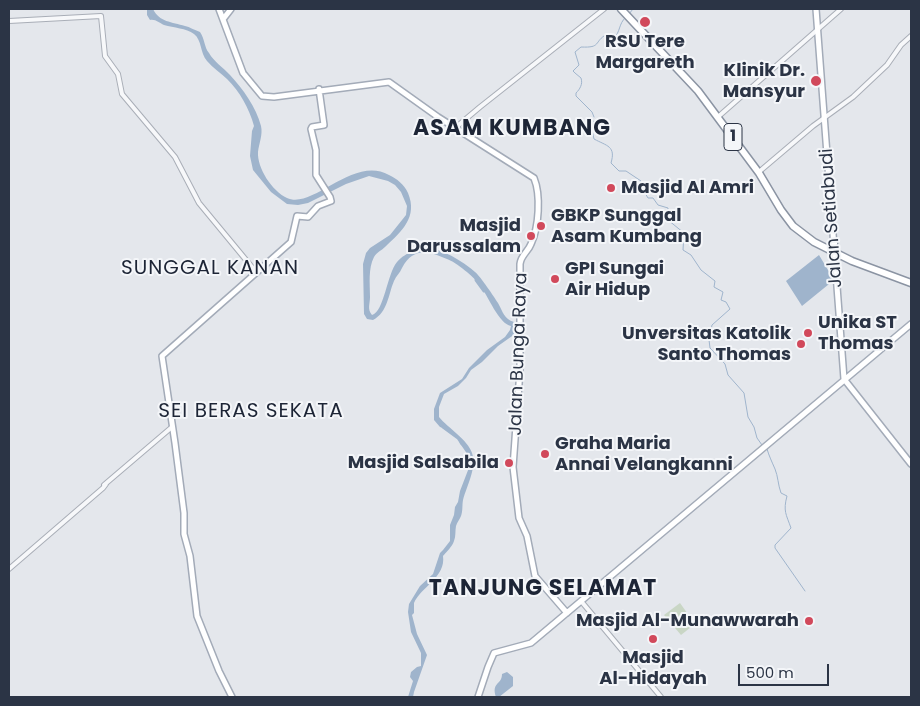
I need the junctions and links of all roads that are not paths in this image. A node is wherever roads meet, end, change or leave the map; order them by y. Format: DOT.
graph roads {
  1 [pos="221,9"];
  2 [pos="231,9"];
  3 [pos="604,9"];
  4 [pos="817,9"];
  5 [pos="841,9"];
  6 [pos="627,14"];
  7 [pos="224,17"];
  8 [pos="9,21"];
  9 [pos="818,28"];
  10 [pos="911,36"];
  11 [pos="650,37"];
  12 [pos="319,90"];
  13 [pos="720,116"];
  14 [pos="825,117"];
  15 [pos="456,127"];
  16 [pos="736,140"];
  17 [pos="760,170"];
  18 [pos="836,252"];
  19 [pos="256,272"];
  20 [pos="911,281"];
  21 [pos="911,324"];
  22 [pos="847,378"];
  23 [pos="837,386"];
  24 [pos="172,426"];
  25 [pos="911,463"];
  26 [pos="708,494"];
  27 [pos="9,569"];
  28 [pos="582,601"];
  29 [pos="566,613"];
  30 [pos="232,697"];
  31 [pos="478,697"];
  32 [pos="661,697"];
  1 -- 7 [label="main road, Jalan Bunga Raya"];
  2 -- 7 [label="main road"];
  3 -- 15 [label="street"];
  4 -- 9 [label="main road, Jalan Setiabudi"];
  5 -- 9 [label="street"];
  6 -- 11 [label="highway, 1"];
  7 -- 12 [label="main road, Jalan Bunga Raya"];
  8 -- 19 [label="street"];
  9 -- 13 [label="street"];
  9 -- 14 [label="main road, Jalan Setiabudi"];
  10 -- 14 [label="street"];
  11 -- 13 [label="highway, 1"];
  11 -- 16 [label="highway, 1"];
  12 -- 15 [label="main road, Jalan Bunga Raya"];
  12 -- 19 [label="main road"];
  13 -- 16 [label="highway, 1"];
  14 -- 17 [label="street"];
  14 -- 18 [label="main road, Jalan Setiabudi"];
  15 -- 29 [label="main road, Jalan Bunga Raya"];
  16 -- 17 [label="highway, 1"];
  16 -- 18 [label="highway, 1"];
  17 -- 18 [label="highway, 1"];
  18 -- 20 [label="highway, 1"];
  18 -- 22 [label="main road, Jalan Setiabudi"];
  19 -- 24 [label="main road"];
  21 -- 22 [label="main road"];
  22 -- 23 [label="main road"];
  22 -- 23 [label="main road"];
  22 -- 25 [label="main road"];
  23 -- 26 [label="main road"];
  24 -- 27 [label="street"];
  24 -- 30 [label="main road"];
  26 -- 28 [label="main road"];
  26 -- 29 [label="main road"];
  28 -- 29 [label="main road"];
  28 -- 32 [label="street"];
  29 -- 31 [label="main road"];
}
